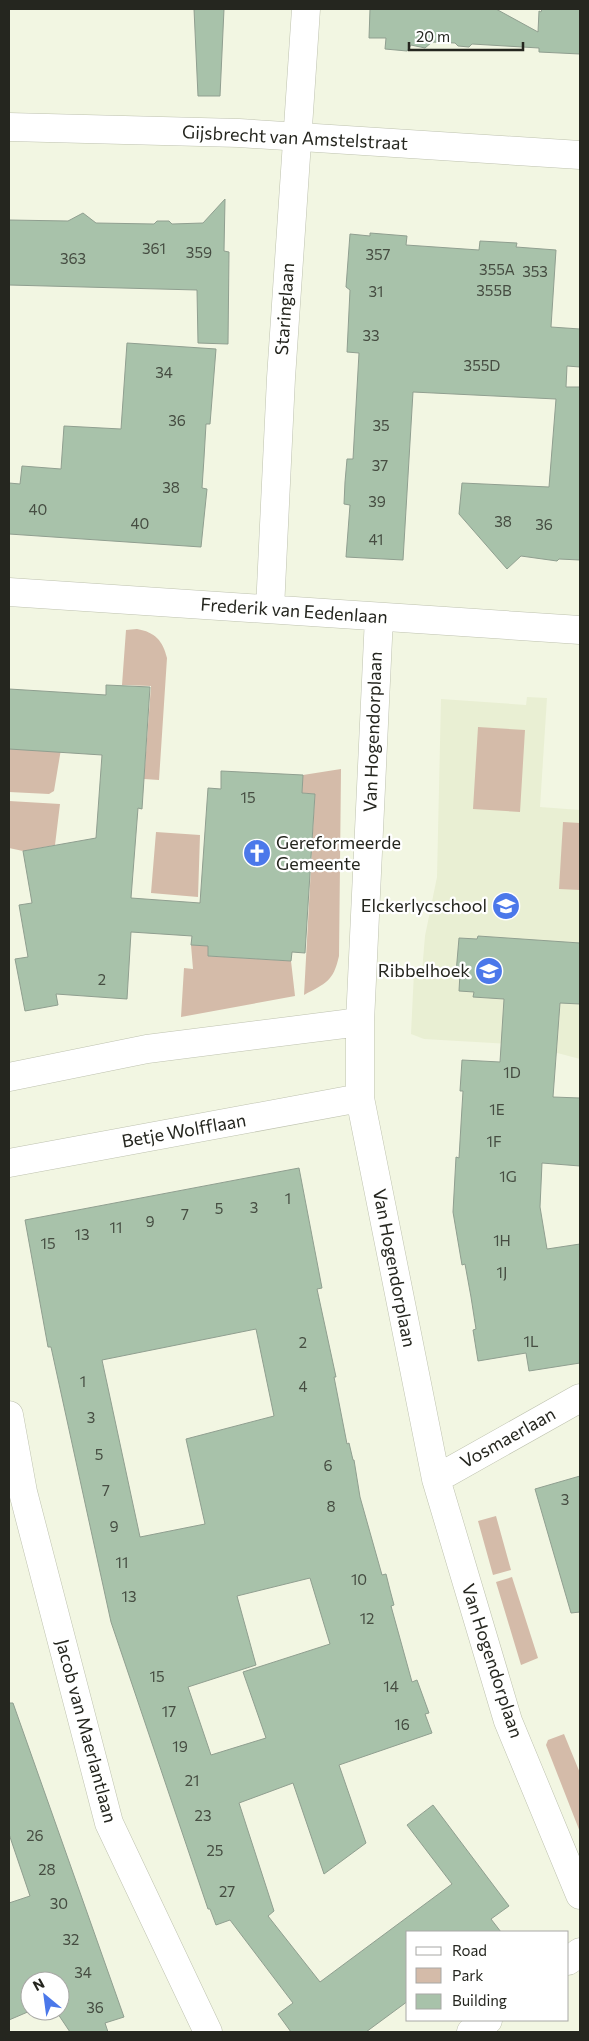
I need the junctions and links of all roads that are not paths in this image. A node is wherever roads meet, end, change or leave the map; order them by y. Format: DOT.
graph roads {
  1 [pos="306,9"];
  2 [pos="9,127"];
  3 [pos="298,136"];
  4 [pos="580,155"];
  5 [pos="9,592"];
  6 [pos="270,609"];
  7 [pos="378,616"];
  8 [pos="580,630"];
  9 [pos="360,1022"];
  10 [pos="9,1077"];
  11 [pos="360,1098"];
  12 [pos="9,1163"];
  13 [pos="580,1398"];
  14 [pos="9,1415"];
  15 [pos="436,1479"];
  16 [pos="580,1895"];
  17 [pos="580,1952"];
  18 [pos="569,1960"];
  19 [pos="487,2021"];
  20 [pos="208,2032"];
  21 [pos="472,2032"];
  1 -- 3 [label="street, Staringlaan"];
  2 -- 3 [label="street, Gijsbrecht van Amstelstraat"];
  3 -- 4 [label="street, Gijsbrecht van Amstelstraat"];
  3 -- 6 [label="street, Staringlaan"];
  5 -- 6 [label="street, Frederik van Eedenlaan"];
  6 -- 7 [label="street, Frederik van Eedenlaan"];
  7 -- 8 [label="street, Frederik van Eedenlaan"];
  7 -- 9 [label="street, Van Hogendorplaan"];
  9 -- 10 [label="street"];
  9 -- 11 [label="street, Van Hogendorplaan"];
  11 -- 12 [label="street, Betje Wolfflaan"];
  11 -- 15 [label="street, Van Hogendorplaan"];
  13 -- 15 [label="street, Vosmaerlaan"];
  14 -- 20 [label="street, Jacob van Maerlantlaan"];
  15 -- 16 [label="street, Van Hogendorplaan"];
  17 -- 18 [label="street"];
  19 -- 21 [label="street"];
}
